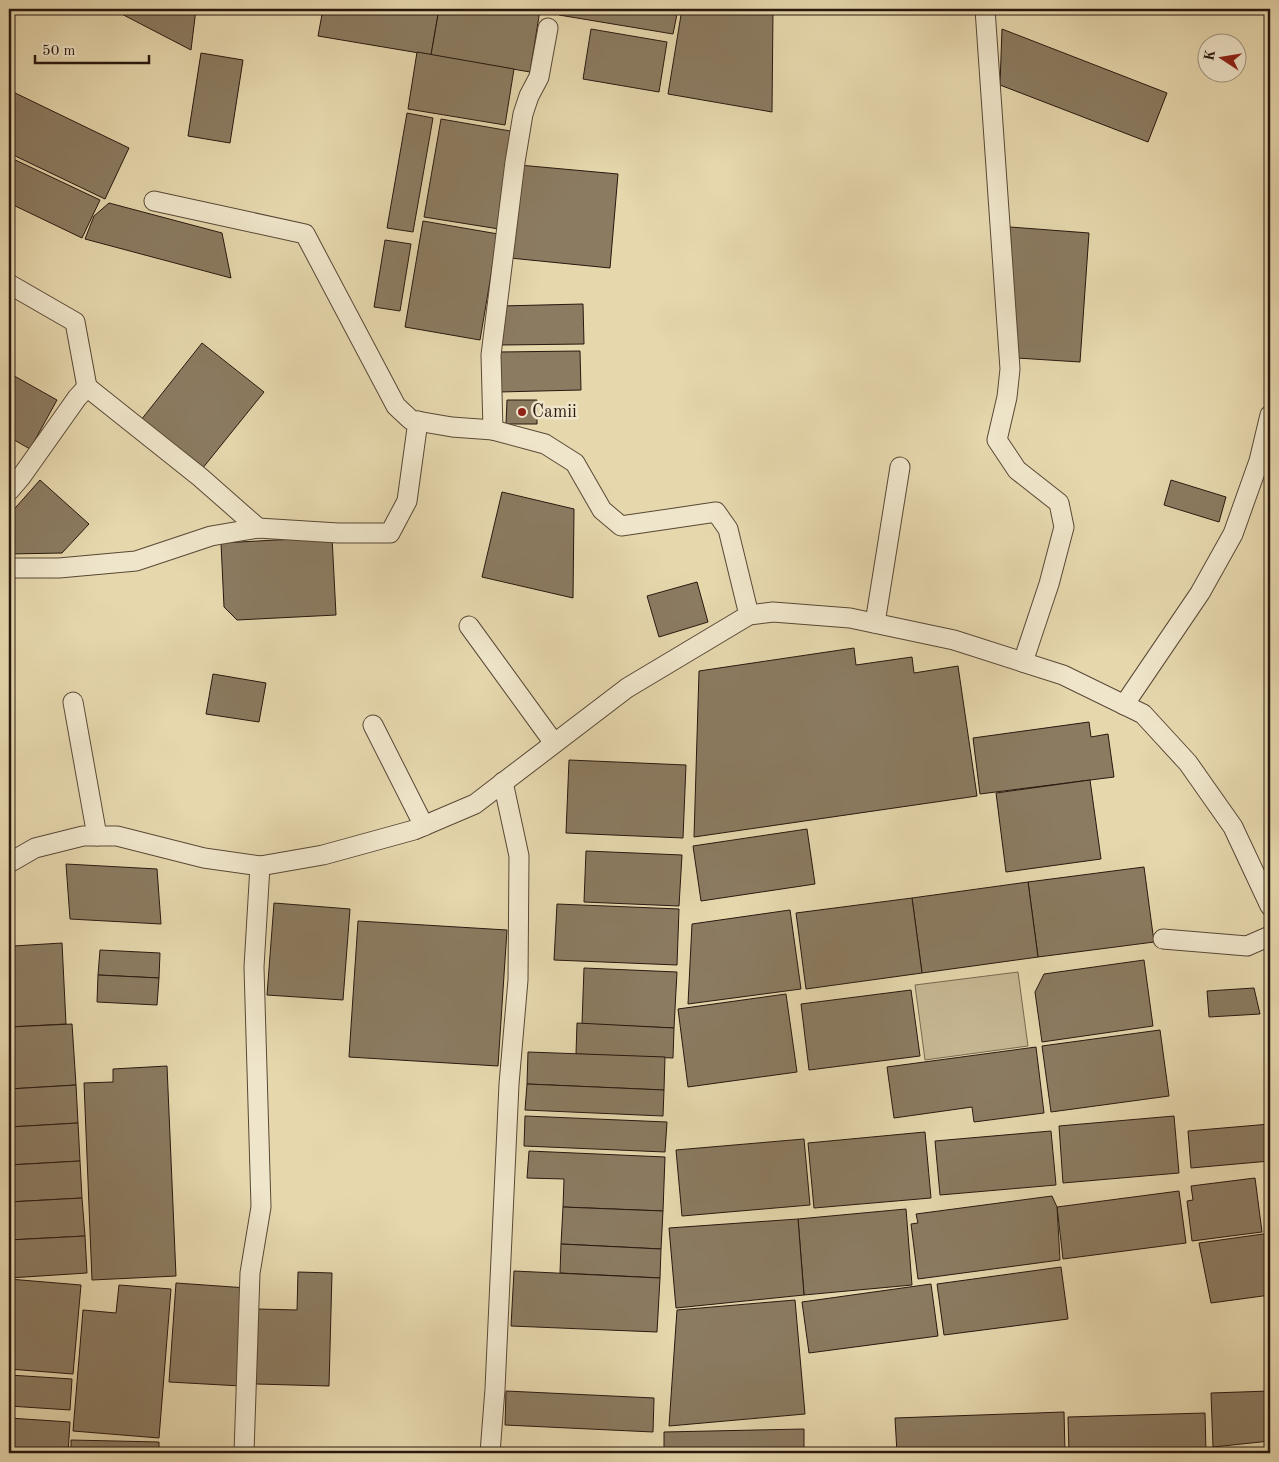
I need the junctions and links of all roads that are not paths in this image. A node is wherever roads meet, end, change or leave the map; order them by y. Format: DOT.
graph roads {
  1 [pos="985,9"];
  2 [pos="548,28"];
  3 [pos="154,201"];
  4 [pos="9,284"];
  5 [pos="87,387"];
  6 [pos="1270,415"];
  7 [pos="418,421"];
  8 [pos="493,430"];
  9 [pos="900,467"];
  10 [pos="9,491"];
  11 [pos="258,528"];
  12 [pos="9,568"];
  13 [pos="749,615"];
  14 [pos="875,623"];
  15 [pos="469,626"];
  16 [pos="1023,662"];
  17 [pos="73,702"];
  18 [pos="1124,705"];
  19 [pos="373,725"];
  20 [pos="554,743"];
  21 [pos="503,782"];
  22 [pos="424,826"];
  23 [pos="97,836"];
  24 [pos="9,863"];
  25 [pos="260,866"];
  26 [pos="1270,906"];
  27 [pos="1270,936"];
  28 [pos="1163,939"];
  29 [pos="244,1453"];
  30 [pos="490,1453"];
  1 -- 16 [label="street"];
  2 -- 8 [label="street"];
  3 -- 7 [label="street"];
  4 -- 5 [label="street"];
  5 -- 10 [label="street"];
  5 -- 11 [label="street"];
  6 -- 18 [label="street"];
  7 -- 8 [label="street"];
  7 -- 11 [label="street"];
  8 -- 13 [label="street"];
  9 -- 14 [label="street"];
  11 -- 12 [label="street"];
  13 -- 14 [label="street"];
  13 -- 20 [label="street"];
  14 -- 16 [label="street"];
  15 -- 20 [label="street"];
  16 -- 18 [label="street"];
  17 -- 23 [label="street"];
  18 -- 26 [label="street"];
  19 -- 22 [label="street"];
  20 -- 21 [label="street"];
  21 -- 22 [label="street"];
  21 -- 30 [label="street"];
  22 -- 25 [label="street"];
  23 -- 24 [label="street"];
  23 -- 25 [label="street"];
  25 -- 29 [label="street"];
  27 -- 28 [label="street"];
}
